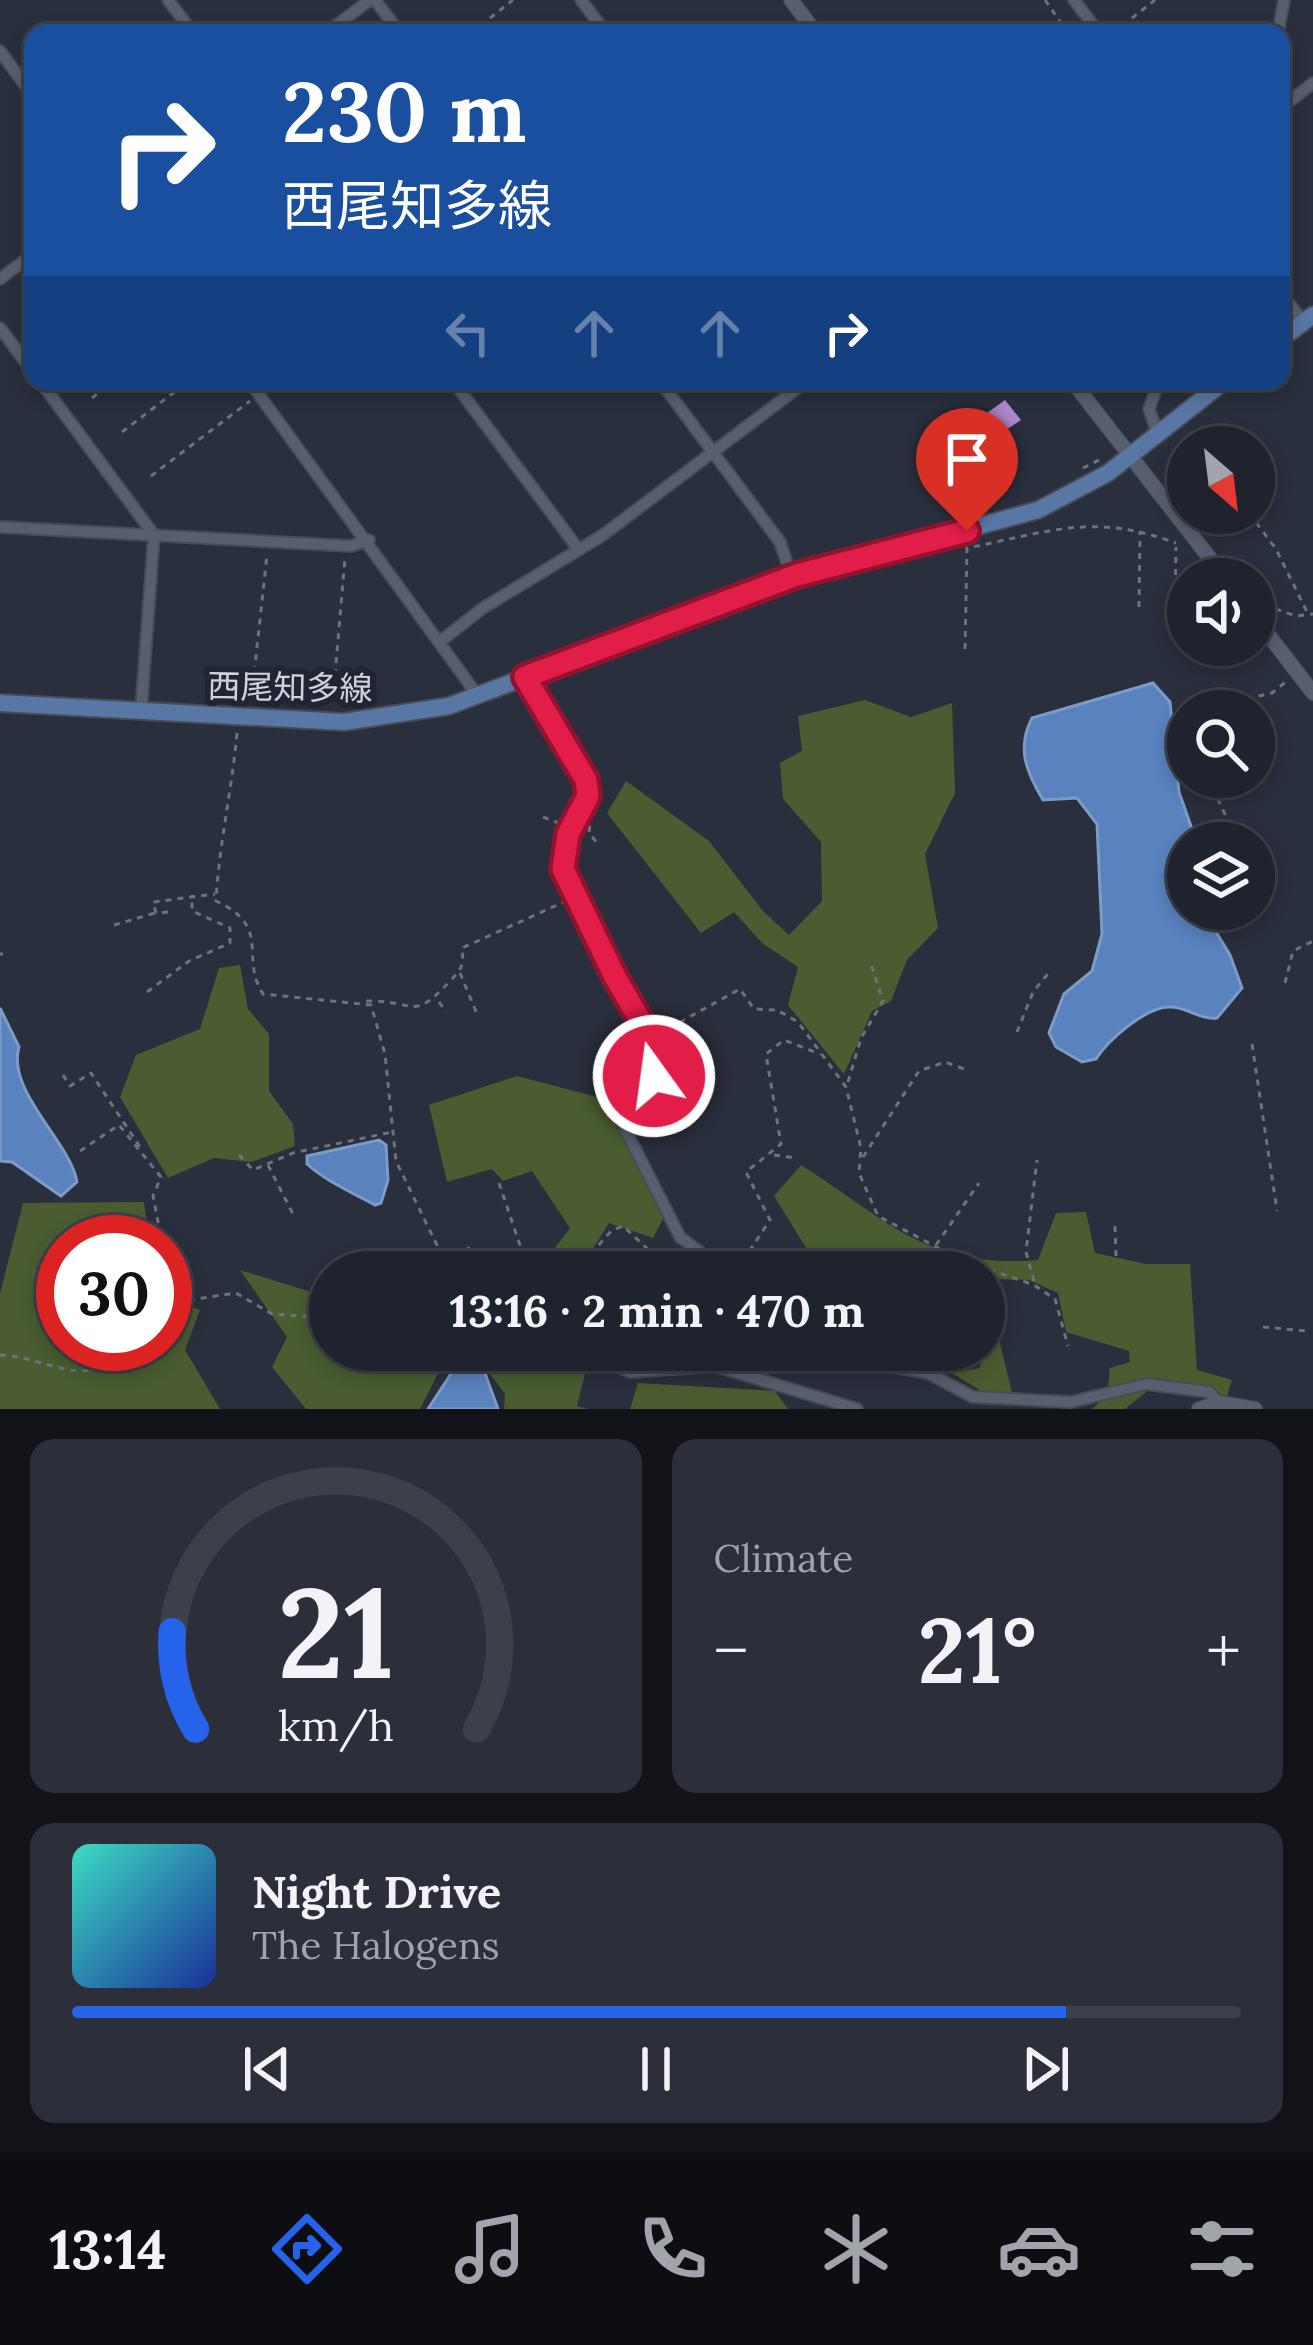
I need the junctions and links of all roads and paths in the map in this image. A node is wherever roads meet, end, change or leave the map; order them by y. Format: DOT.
graph roads {
  1 [pos="168,0"];
  2 [pos="373,0"];
  3 [pos="513,0"];
  4 [pos="581,0"];
  5 [pos="1074,0"];
  6 [pos="1155,0"];
  7 [pos="186,24"];
  8 [pos="339,24"];
  9 [pos="393,24"];
  10 [pos="482,24"];
  11 [pos="599,24"];
  12 [pos="1092,24"];
  13 [pos="1124,24"];
  14 [pos="0,51"];
  15 [pos="24,84"];
  16 [pos="24,261"];
  17 [pos="0,279"];
  18 [pos="0,328"];
  19 [pos="24,360"];
  20 [pos="47,390"];
  21 [pos="102,390"];
  22 [pos="177,390"];
  23 [pos="255,390"];
  24 [pos="460,390"];
  25 [pos="667,390"];
  26 [pos="795,390"];
  27 [pos="1079,390"];
  28 [pos="1155,390"];
  29 [pos="1214,390"];
  30 [pos="258,394"];
  31 [pos="92,398"];
  32 [pos="122,432"];
  33 [pos="1157,432"];
  34 [pos="714,452"];
  35 [pos="1131,455"];
  36 [pos="151,476"];
  37 [pos="1167,502"];
  38 [pos="0,527"];
  39 [pos="1140,531"];
  40 [pos="1187,534"];
  41 [pos="1192,534"];
  42 [pos="1265,534"];
  43 [pos="154,535"];
  44 [pos="369,540"];
  45 [pos="270,542"];
  46 [pos="1176,543"];
  47 [pos="347,546"];
  48 [pos="579,550"];
  49 [pos="1176,558"];
  50 [pos="1210,558"];
  51 [pos="797,575"];
  52 [pos="1275,607"];
  53 [pos="1139,608"];
  54 [pos="1311,614"];
  55 [pos="442,640"];
  56 [pos="1275,642"];
  57 [pos="965,649"];
  58 [pos="1298,673"];
  59 [pos="525,677"];
  60 [pos="253,684"];
  61 [pos="334,687"];
  62 [pos="1275,691"];
  63 [pos="1313,693"];
  64 [pos="478,696"];
  65 [pos="0,703"];
  66 [pos="141,711"];
  67 [pos="238,719"];
  68 [pos="584,806"];
  69 [pos="543,817"];
  70 [pos="572,828"];
  71 [pos="598,844"];
  72 [pos="217,894"];
  73 [pos="192,895"];
  74 [pos="574,895"];
  75 [pos="168,912"];
  76 [pos="156,913"];
  77 [pos="114,926"];
  78 [pos="1313,941"];
  79 [pos="871,964"];
  80 [pos="1051,970"];
  81 [pos="460,973"];
  82 [pos="1285,983"];
  83 [pos="147,992"];
  84 [pos="437,1000"];
  85 [pos="364,1001"];
  86 [pos="446,1012"];
  87 [pos="477,1014"];
  88 [pos="639,1017"];
  89 [pos="1017,1032"];
  90 [pos="1252,1044"];
  91 [pos="821,1053"];
  92 [pos="967,1070"];
  93 [pos="63,1076"];
  94 [pos="846,1087"];
  95 [pos="393,1131"];
  96 [pos="80,1151"];
  97 [pos="772,1153"];
  98 [pos="145,1155"];
  99 [pos="239,1155"];
  100 [pos="795,1158"];
  101 [pos="1037,1160"];
  102 [pos="860,1161"];
  103 [pos="267,1163"];
  104 [pos="500,1183"];
  105 [pos="980,1183"];
  106 [pos="1277,1211"];
  107 [pos="156,1215"];
  108 [pos="294,1216"];
  109 [pos="1115,1226"];
  110 [pos="936,1245"];
  111 [pos="470,1247"];
  112 [pos="442,1251"];
  113 [pos="467,1251"];
  114 [pos="522,1251"];
  115 [pos="597,1251"];
  116 [pos="651,1251"];
  117 [pos="694,1251"];
  118 [pos="746,1251"];
  119 [pos="1116,1256"];
  120 [pos="1034,1285"];
  121 [pos="192,1300"];
  122 [pos="309,1317"];
  123 [pos="1263,1327"];
  124 [pos="1307,1331"];
  125 [pos="1068,1346"];
  126 [pos="0,1355"];
  127 [pos="36,1360"];
  128 [pos="732,1371"];
  129 [pos="917,1371"];
  130 [pos="1093,1394"];
  131 [pos="1220,1403"];
  132 [pos="857,1409"];
  133 [pos="1088,1409"];
  134 [pos="1199,1409"];
  135 [pos="1255,1409"];
  1 -- 7 [label="street"];
  2 -- 8 [label="street"];
  2 -- 9 [label="street"];
  3 -- 10 [label="path"];
  4 -- 11 [label="street"];
  5 -- 12 [label="street"];
  6 -- 13 [label="path"];
  14 -- 15 [label="street"];
  16 -- 17 [label="street"];
  18 -- 19 [label="street"];
  20 -- 43 [label="street"];
  21 -- 31 [label="path"];
  22 -- 32 [label="path"];
  23 -- 30 [label="street"];
  24 -- 48 [label="street"];
  25 -- 34 [label="street"];
  26 -- 34 [label="street"];
  27 -- 35 [label="street"];
  28 -- 33 [label="street"];
  29 -- 33 [label="main road, 西尾知多線"];
  30 -- 36 [label="path"];
  30 -- 44 [label="street"];
  33 -- 35 [label="main road, 西尾知多線"];
  34 -- 48 [label="street"];
  34 -- 51 [label="street"];
  35 -- 37 [label="street"];
  35 -- 51 [label="main road, 西尾知多線"];
  38 -- 43 [label="street"];
  39 -- 46 [label="path"];
  39 -- 53 [label="path"];
  39 -- 57 [label="path"];
  40 -- 46 [label="path"];
  41 -- 50 [label="street"];
  42 -- 54 [label="path"];
  43 -- 45 [label="street"];
  43 -- 66 [label="street"];
  44 -- 47 [label="street"];
  44 -- 55 [label="street"];
  45 -- 47 [label="street"];
  45 -- 60 [label="path"];
  46 -- 49 [label="path"];
  47 -- 61 [label="path"];
  48 -- 55 [label="street"];
  51 -- 59 [label="main road, 西尾知多線"];
  52 -- 54 [label="path"];
  55 -- 64 [label="street"];
  56 -- 58 [label="street"];
  58 -- 62 [label="path"];
  58 -- 63 [label="street"];
  59 -- 64 [label="main road, 西尾知多線"];
  59 -- 68 [label="street"];
  64 -- 67 [label="main road, 西尾知多線"];
  65 -- 66 [label="main road, 西尾知多線"];
  66 -- 67 [label="main road, 西尾知多線"];
  67 -- 72 [label="path"];
  68 -- 70 [label="street"];
  68 -- 71 [label="path"];
  69 -- 70 [label="path"];
  70 -- 74 [label="street"];
  72 -- 73 [label="path"];
  72 -- 85 [label="path"];
  73 -- 76 [label="path"];
  73 -- 83 [label="path"];
  74 -- 81 [label="path"];
  74 -- 88 [label="street"];
  75 -- 76 [label="path"];
  76 -- 77 [label="path"];
  78 -- 82 [label="path"];
  79 -- 94 [label="path"];
  80 -- 89 [label="path"];
  81 -- 84 [label="path"];
  81 -- 87 [label="path"];
  84 -- 85 [label="path"];
  84 -- 86 [label="path"];
  85 -- 95 [label="path"];
  88 -- 91 [label="path"];
  88 -- 117 [label="street"];
  90 -- 106 [label="path"];
  91 -- 94 [label="path"];
  91 -- 97 [label="path"];
  92 -- 102 [label="path"];
  93 -- 98 [label="path"];
  94 -- 102 [label="path"];
  95 -- 103 [label="path"];
  95 -- 112 [label="path"];
  96 -- 98 [label="path"];
  97 -- 100 [label="path"];
  97 -- 118 [label="path"];
  98 -- 107 [label="path"];
  99 -- 103 [label="path"];
  101 -- 120 [label="path"];
  102 -- 110 [label="path"];
  103 -- 108 [label="path"];
  104 -- 114 [label="path"];
  105 -- 110 [label="path"];
  109 -- 119 [label="path"];
  110 -- 120 [label="path"];
  111 -- 113 [label="path"];
  115 -- 116 [label="path"];
  120 -- 125 [label="path"];
  121 -- 122 [label="path"];
  123 -- 124 [label="path"];
  126 -- 127 [label="path"];
  128 -- 132 [label="street"];
  129 -- 130 [label="street"];
  130 -- 131 [label="street"];
  130 -- 133 [label="street"];
  131 -- 134 [label="street"];
  131 -- 135 [label="street"];
}
